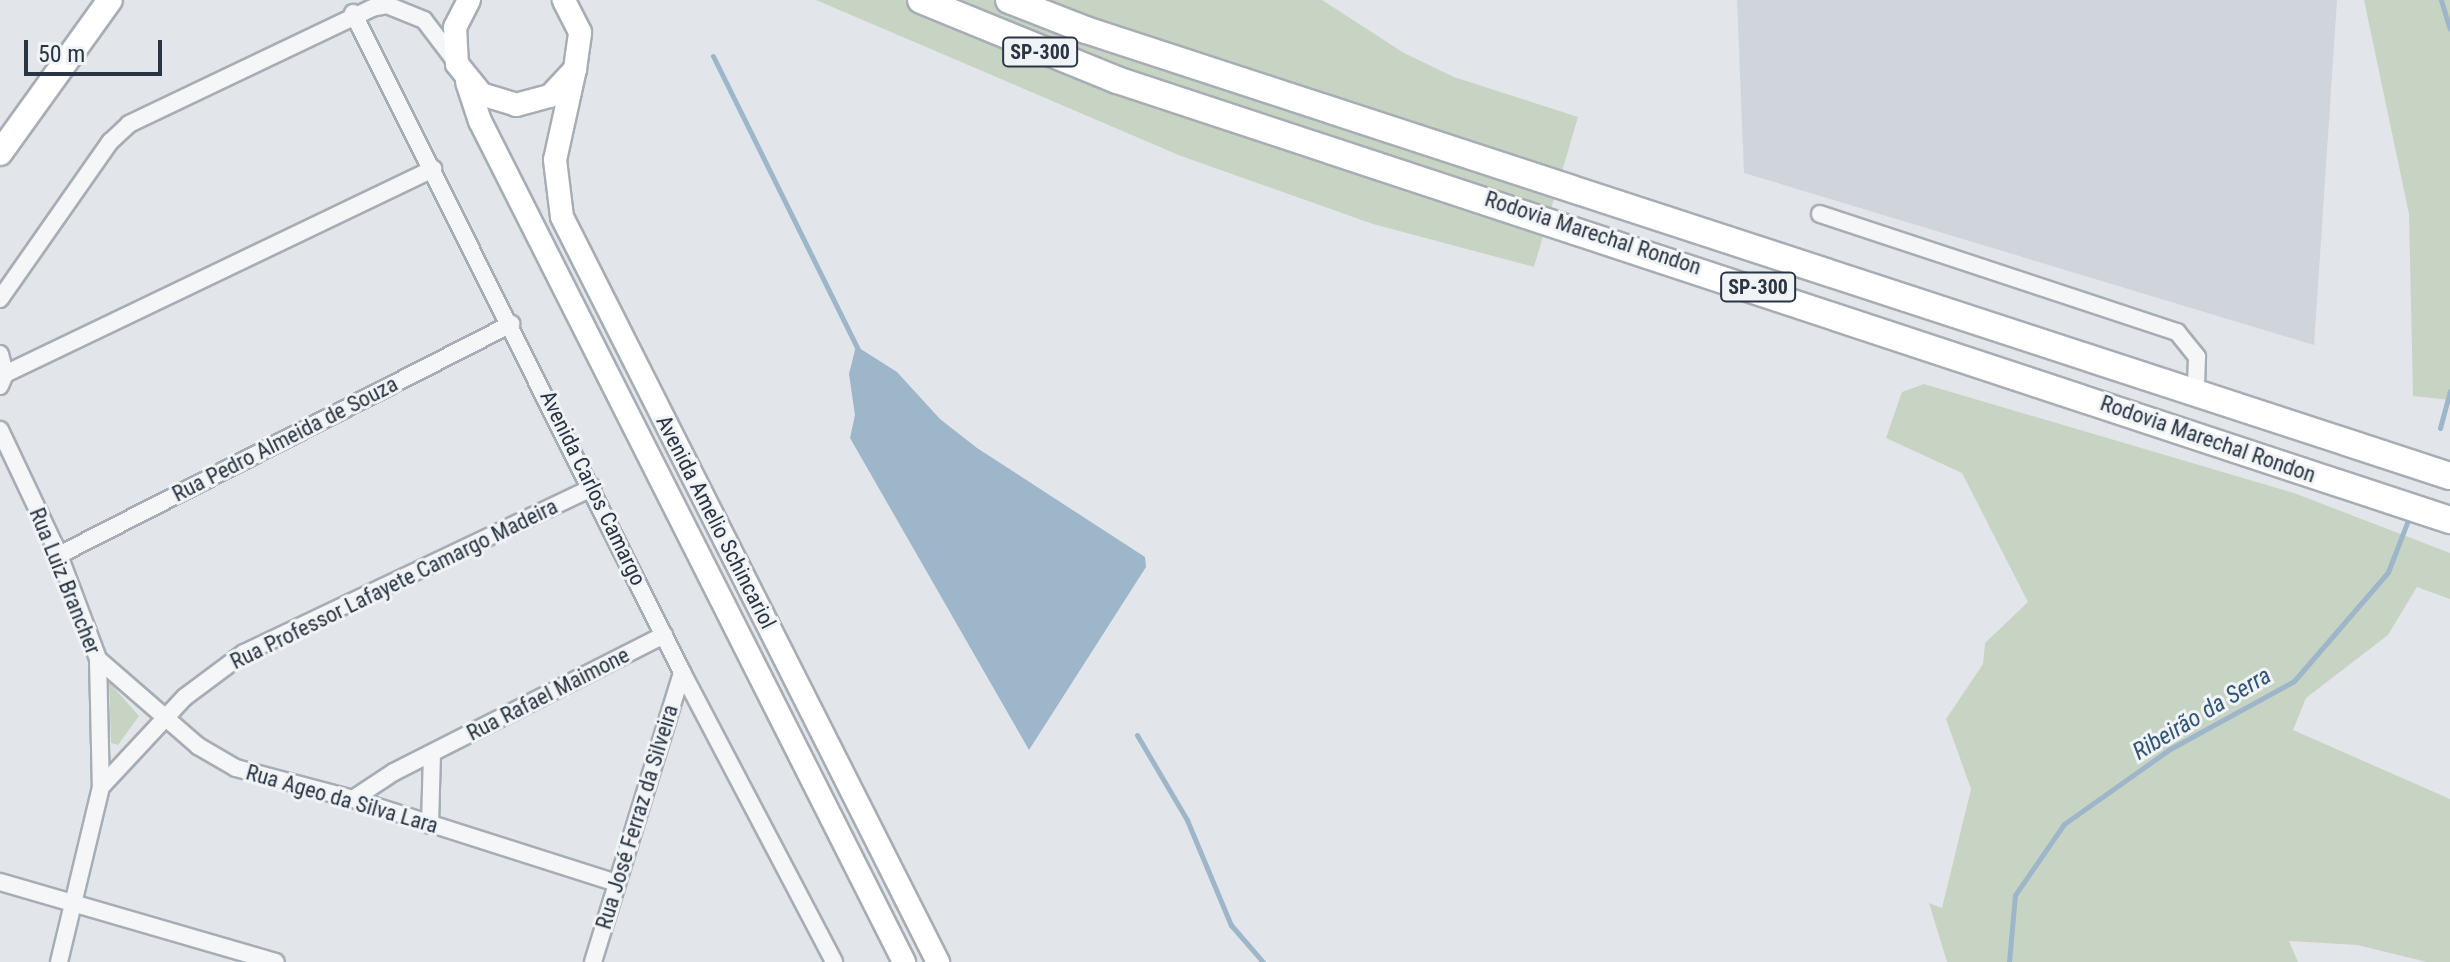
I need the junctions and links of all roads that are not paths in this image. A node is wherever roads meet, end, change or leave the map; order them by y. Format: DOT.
graph roads {
  1 [pos="110,0"];
  2 [pos="564,0"];
  3 [pos="921,0"];
  4 [pos="1009,0"];
  5 [pos="463,3"];
  6 [pos="353,13"];
  7 [pos="575,69"];
  8 [pos="462,73"];
  9 [pos="0,153"];
  10 [pos="433,169"];
  11 [pos="1820,214"];
  12 [pos="0,299"];
  13 [pos="511,324"];
  14 [pos="0,354"];
  15 [pos="3,380"];
  16 [pos="2196,391"];
  17 [pos="0,430"];
  18 [pos="2450,476"];
  19 [pos="593,487"];
  20 [pos="2450,520"];
  21 [pos="59,555"];
  22 [pos="664,635"];
  23 [pos="98,659"];
  24 [pos="682,672"];
  25 [pos="166,720"];
  26 [pos="432,754"];
  27 [pos="101,787"];
  28 [pos="353,799"];
  29 [pos="430,825"];
  30 [pos="0,882"];
  31 [pos="617,883"];
  32 [pos="76,905"];
  33 [pos="828,960"];
  34 [pos="59,962"];
  35 [pos="276,962"];
  36 [pos="593,962"];
  37 [pos="904,962"];
  38 [pos="938,962"];
  1 -- 9 [label="main road"];
  2 -- 7 [label="main road, Avenida Amelio Schincariol"];
  3 -- 20 [label="highway, Rodovia Marechal Rondon / SP-300"];
  4 -- 16 [label="highway, Rodovia Marechal Rondon / SP-300"];
  5 -- 8 [label="main road, Avenida Amelio Schincariol"];
  6 -- 8 [label="street"];
  6 -- 10 [label="street, Avenida Carlos Camargo"];
  6 -- 12 [label="street"];
  7 -- 8 [label="main road"];
  7 -- 38 [label="main road, Avenida Amelio Schincariol"];
  8 -- 37 [label="main road, Avenida Amelio Schincariol"];
  10 -- 13 [label="street, Avenida Carlos Camargo"];
  10 -- 15 [label="street"];
  11 -- 16 [label="street"];
  13 -- 19 [label="street, Avenida Carlos Camargo"];
  13 -- 21 [label="street, Rua Pedro Almeida de Souza"];
  14 -- 15 [label="street"];
  16 -- 18 [label="highway, Rodovia Marechal Rondon / SP-300"];
  17 -- 21 [label="street, Rua Luiz Brancher"];
  19 -- 22 [label="street, Avenida Carlos Camargo"];
  19 -- 25 [label="street, Rua Professor Lafayete Camargo Madeira"];
  21 -- 23 [label="street, Rua Luiz Brancher"];
  22 -- 24 [label="street, Avenida Carlos Camargo"];
  22 -- 26 [label="street, Rua Rafael Maimone"];
  23 -- 25 [label="street, Rua Ageo da Silva Lara"];
  23 -- 27 [label="street, Rua Luiz Brancher"];
  24 -- 31 [label="street, Rua José Ferraz da Silveira"];
  24 -- 33 [label="street, Avenida Carlos Camargo"];
  25 -- 27 [label="street"];
  25 -- 28 [label="street, Rua Ageo da Silva Lara"];
  26 -- 28 [label="street, Rua Rafael Maimone"];
  26 -- 29 [label="street"];
  27 -- 32 [label="street, Rua Luiz Brancher"];
  28 -- 29 [label="street, Rua Ageo da Silva Lara"];
  29 -- 31 [label="street, Rua Ageo da Silva Lara"];
  30 -- 32 [label="street"];
  31 -- 36 [label="street, Rua José Ferraz da Silveira"];
  32 -- 34 [label="street, Rua Luiz Brancher"];
  32 -- 35 [label="street"];
}
